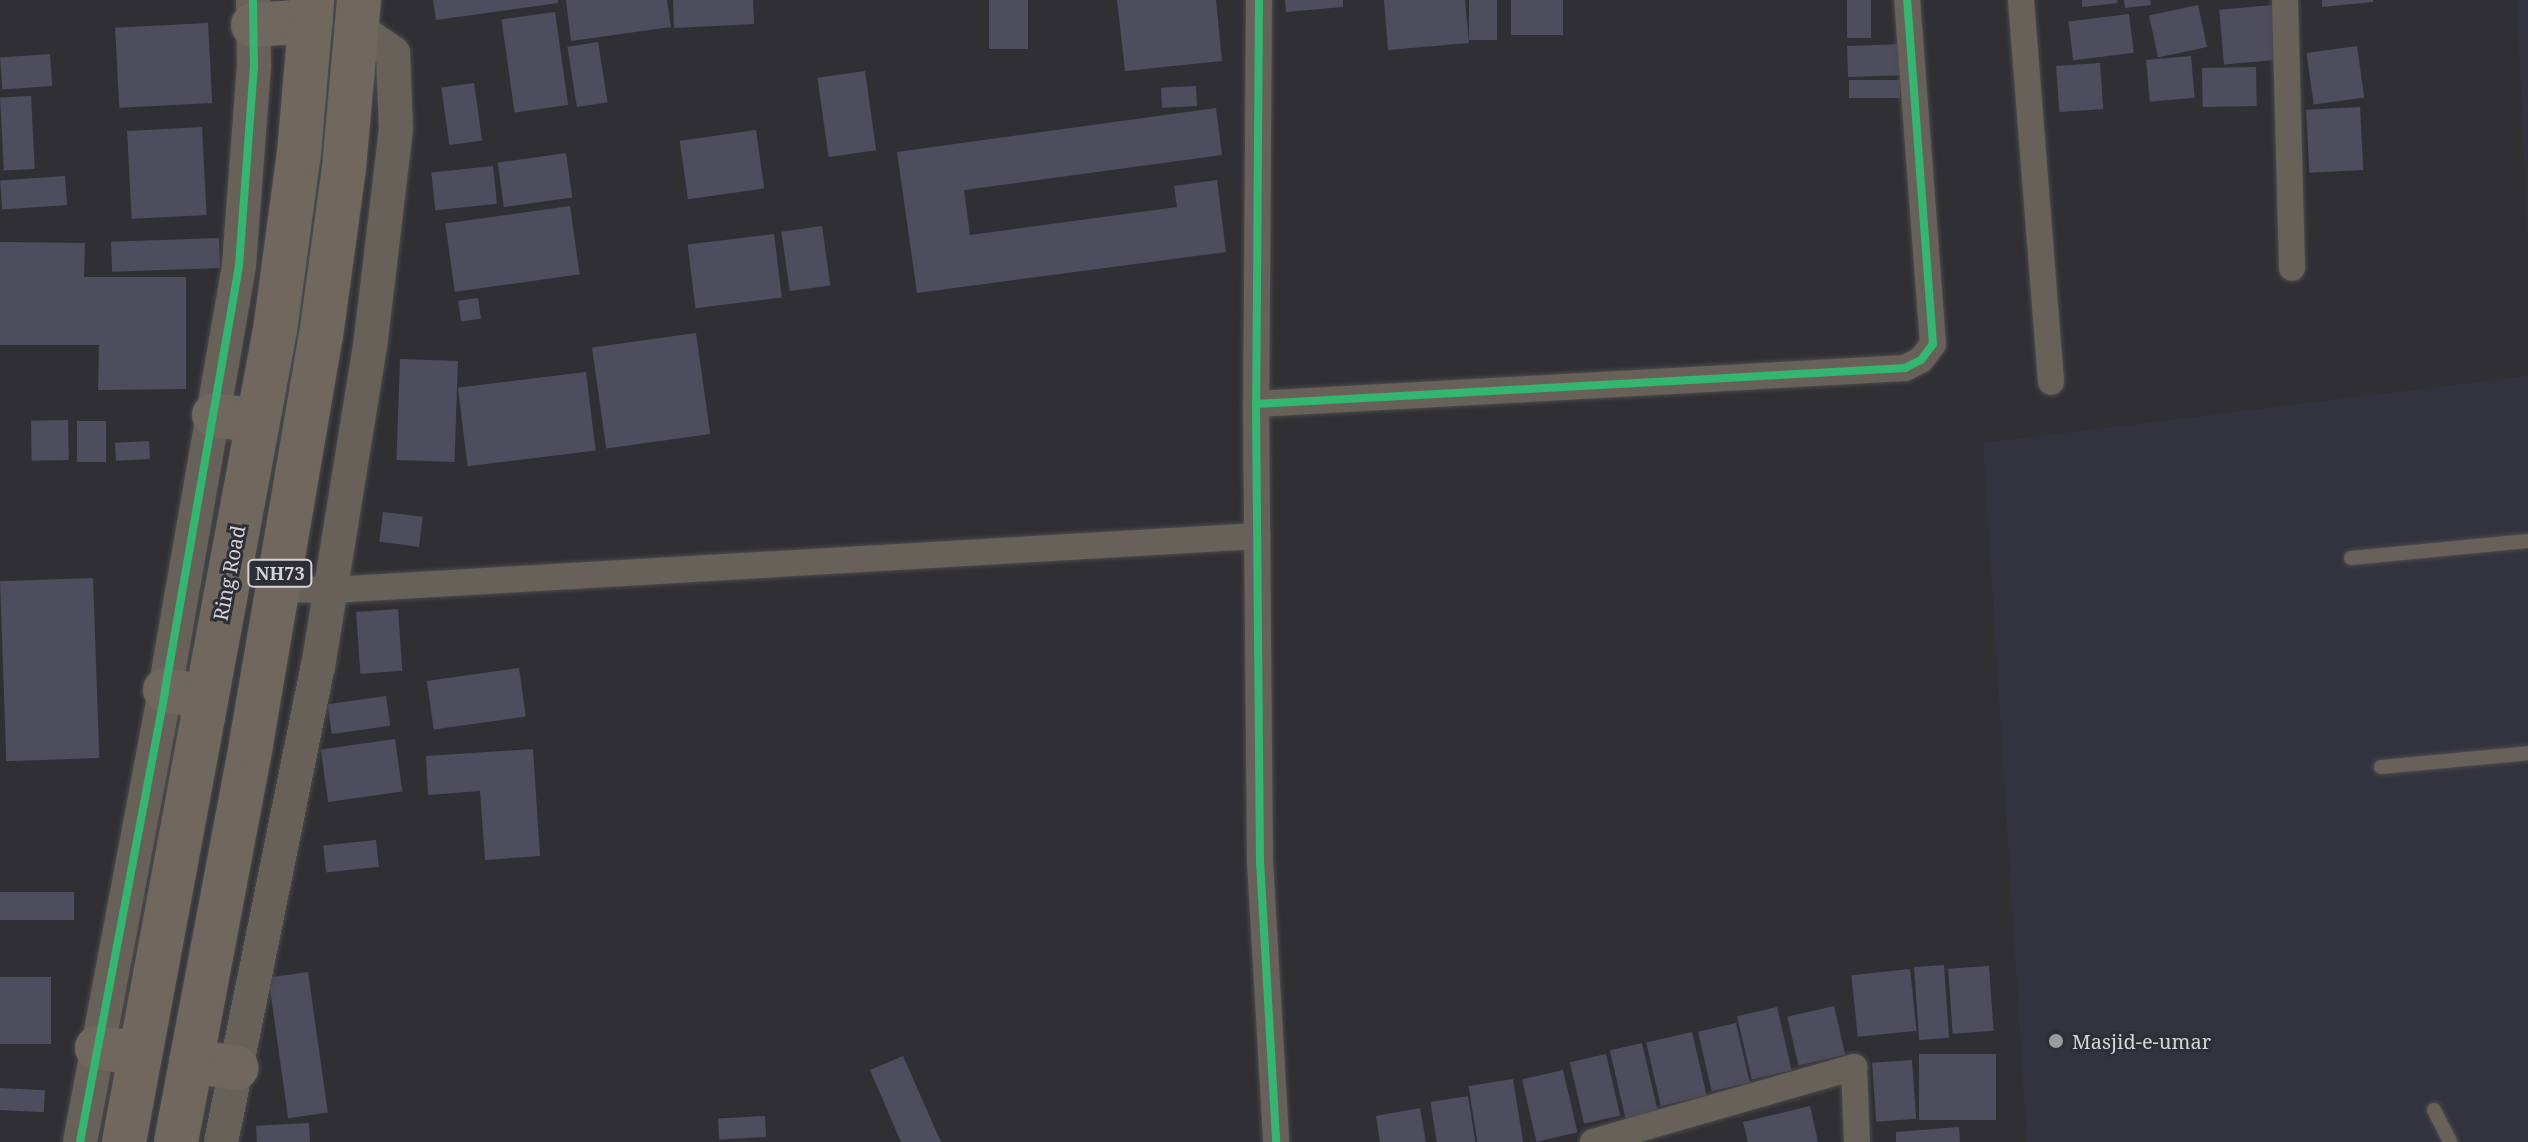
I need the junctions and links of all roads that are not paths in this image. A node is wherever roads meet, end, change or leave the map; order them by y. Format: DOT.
graph roads {
  1 [pos="1259,0"];
  2 [pos="1907,0"];
  3 [pos="2021,0"];
  4 [pos="2285,0"];
  5 [pos="312,10"];
  6 [pos="253,12"];
  7 [pos="359,15"];
  8 [pos="2292,268"];
  9 [pos="2051,382"];
  10 [pos="1256,404"];
  11 [pos="214,415"];
  12 [pos="257,421"];
  13 [pos="1257,536"];
  14 [pos="2528,541"];
  15 [pos="2351,558"];
  16 [pos="277,589"];
  17 [pos="332,590"];
  18 [pos="185,693"];
  19 [pos="2528,753"];
  20 [pos="2381,767"];
  21 [pos="97,1048"];
  22 [pos="140,1053"];
  23 [pos="191,1061"];
  24 [pos="236,1068"];
  25 [pos="2434,1110"];
  26 [pos="80,1142"];
  27 [pos="124,1142"];
  28 [pos="176,1142"];
  29 [pos="221,1142"];
  30 [pos="1276,1142"];
  31 [pos="1593,1142"];
  32 [pos="1857,1142"];
  33 [pos="2450,1142"];
  1 -- 10 [label="street"];
  2 -- 10 [label="street"];
  3 -- 9 [label="street"];
  4 -- 8 [label="street"];
  5 -- 6 [label="highway"];
  5 -- 12 [label="highway, Ring Road / NH73"];
  6 -- 11 [label="street"];
  7 -- 16 [label="highway, NH73"];
  7 -- 17 [label="street"];
  10 -- 13 [label="street"];
  11 -- 12 [label="highway"];
  11 -- 18 [label="street"];
  12 -- 18 [label="highway, Ring Road / NH73"];
  13 -- 17 [label="street"];
  13 -- 30 [label="street"];
  14 -- 15 [label="lane"];
  16 -- 17 [label="street"];
  16 -- 23 [label="highway, NH73"];
  17 -- 24 [label="street"];
  18 -- 21 [label="street"];
  18 -- 22 [label="highway, Ring Road / NH73"];
  19 -- 20 [label="lane"];
  21 -- 22 [label="highway"];
  21 -- 26 [label="street"];
  22 -- 27 [label="highway, Ring Road / NH73"];
  23 -- 24 [label="highway"];
  23 -- 28 [label="highway, NH73"];
  24 -- 29 [label="street"];
  25 -- 33 [label="lane"];
  31 -- 32 [label="street"];
}
